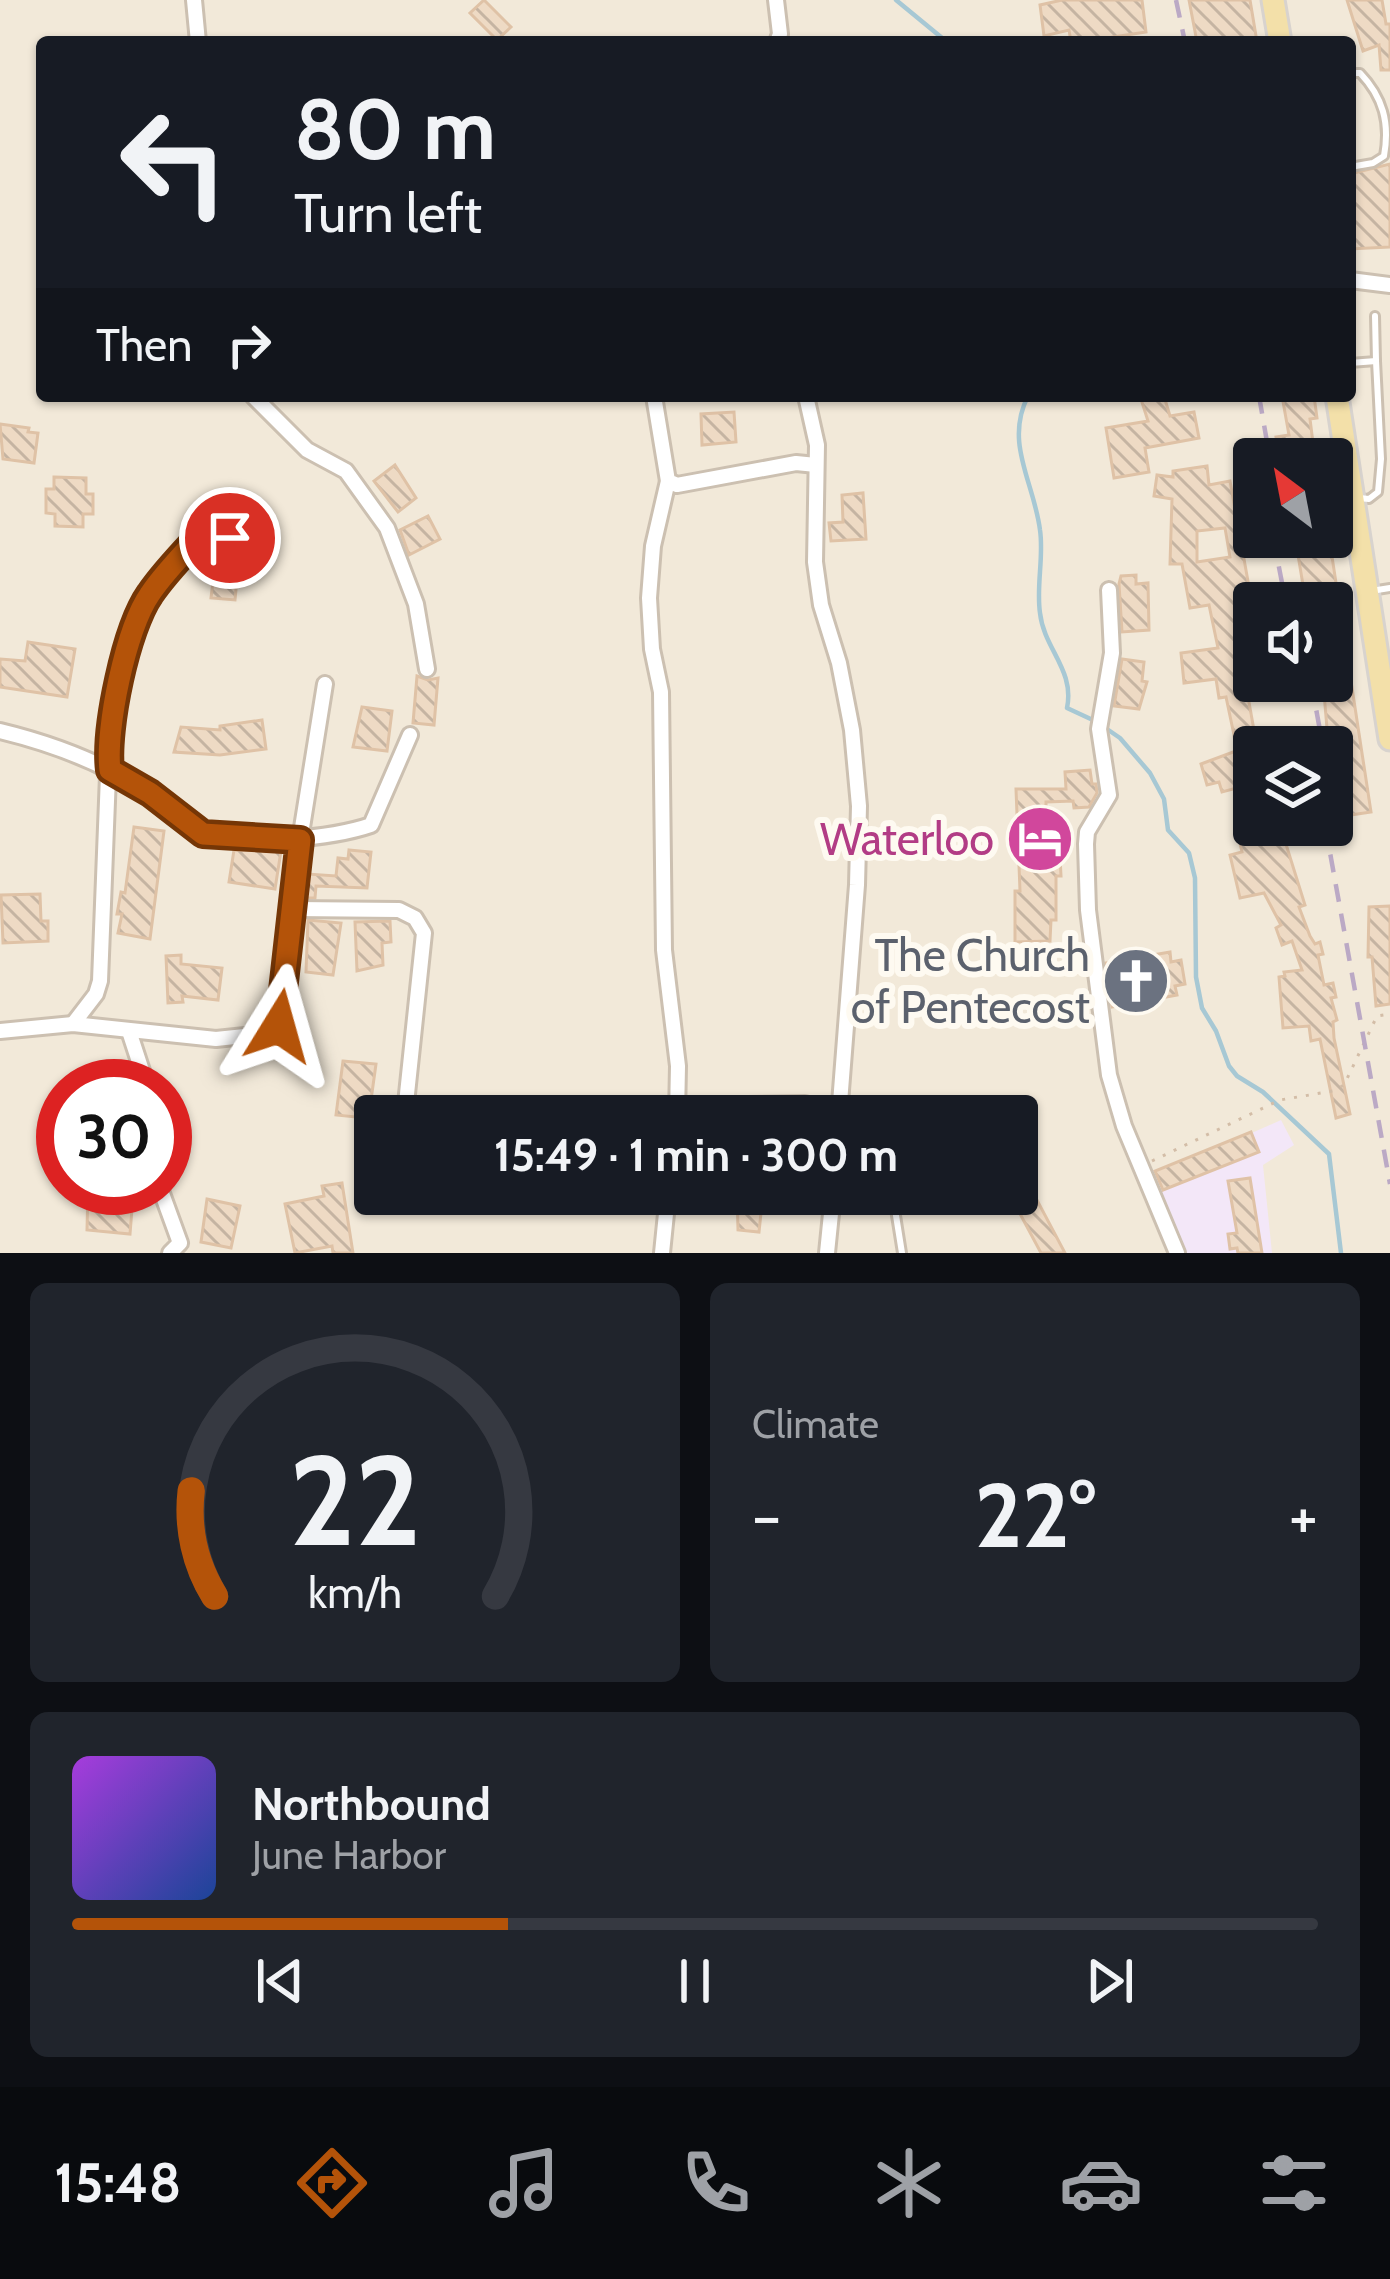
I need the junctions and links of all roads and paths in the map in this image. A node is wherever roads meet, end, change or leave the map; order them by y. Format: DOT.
graph roads {
  1 [pos="194,0"];
  2 [pos="776,0"];
  3 [pos="1273,0"];
  4 [pos="197,36"];
  5 [pos="779,36"];
  6 [pos="1279,36"];
  7 [pos="1356,73"];
  8 [pos="1387,157"];
  9 [pos="1356,164"];
  10 [pos="1356,281"];
  11 [pos="1390,285"];
  12 [pos="1375,316"];
  13 [pos="1376,361"];
  14 [pos="1356,363"];
  15 [pos="259,402"];
  16 [pos="654,402"];
  17 [pos="807,402"];
  18 [pos="1338,402"];
  19 [pos="816,465"];
  20 [pos="668,481"];
  21 [pos="1354,497"];
  22 [pos="230,538"];
  23 [pos="1109,590"];
  24 [pos="1379,590"];
  25 [pos="1381,631"];
  26 [pos="427,669"];
  27 [pos="325,684"];
  28 [pos="1386,694"];
  29 [pos="0,730"];
  30 [pos="410,735"];
  31 [pos="1390,739"];
  32 [pos="110,770"];
  33 [pos="300,840"];
  34 [pos="294,910"];
  35 [pos="1390,1014"];
  36 [pos="73,1024"];
  37 [pos="0,1031"];
  38 [pos="129,1031"];
  39 [pos="138,1059"];
  40 [pos="407,1095"];
  41 [pos="677,1095"];
  42 [pos="841,1095"];
  43 [pos="1140,1164"];
  44 [pos="170,1215"];
  45 [pos="666,1215"];
  46 [pos="831,1215"];
  47 [pos="896,1215"];
  48 [pos="170,1253"];
  49 [pos="662,1253"];
  50 [pos="827,1253"];
  51 [pos="902,1253"];
  52 [pos="1177,1253"];
  1 -- 4 [label="street"];
  2 -- 5 [label="street"];
  3 -- 6 [label="main road"];
  7 -- 8 [label="lane"];
  8 -- 9 [label="lane"];
  10 -- 11 [label="street"];
  12 -- 13 [label="lane"];
  13 -- 14 [label="lane"];
  13 -- 21 [label="lane"];
  15 -- 26 [label="street"];
  16 -- 20 [label="street"];
  17 -- 19 [label="street"];
  18 -- 21 [label="main road"];
  19 -- 20 [label="street"];
  19 -- 42 [label="street"];
  20 -- 41 [label="street"];
  21 -- 24 [label="main road"];
  22 -- 32 [label="street"];
  23 -- 43 [label="street"];
  24 -- 25 [label="main road"];
  25 -- 28 [label="main road"];
  27 -- 33 [label="street"];
  28 -- 31 [label="main road"];
  29 -- 32 [label="street"];
  30 -- 33 [label="street"];
  32 -- 33 [label="street"];
  32 -- 36 [label="street"];
  33 -- 34 [label="street"];
  34 -- 38 [label="street"];
  34 -- 40 [label="street"];
  35 -- 43 [label="path"];
  36 -- 37 [label="street"];
  36 -- 38 [label="street"];
  38 -- 39 [label="street"];
  43 -- 52 [label="street"];
  44 -- 48 [label="street"];
  45 -- 49 [label="street"];
  46 -- 50 [label="street"];
  47 -- 51 [label="lane"];
}
